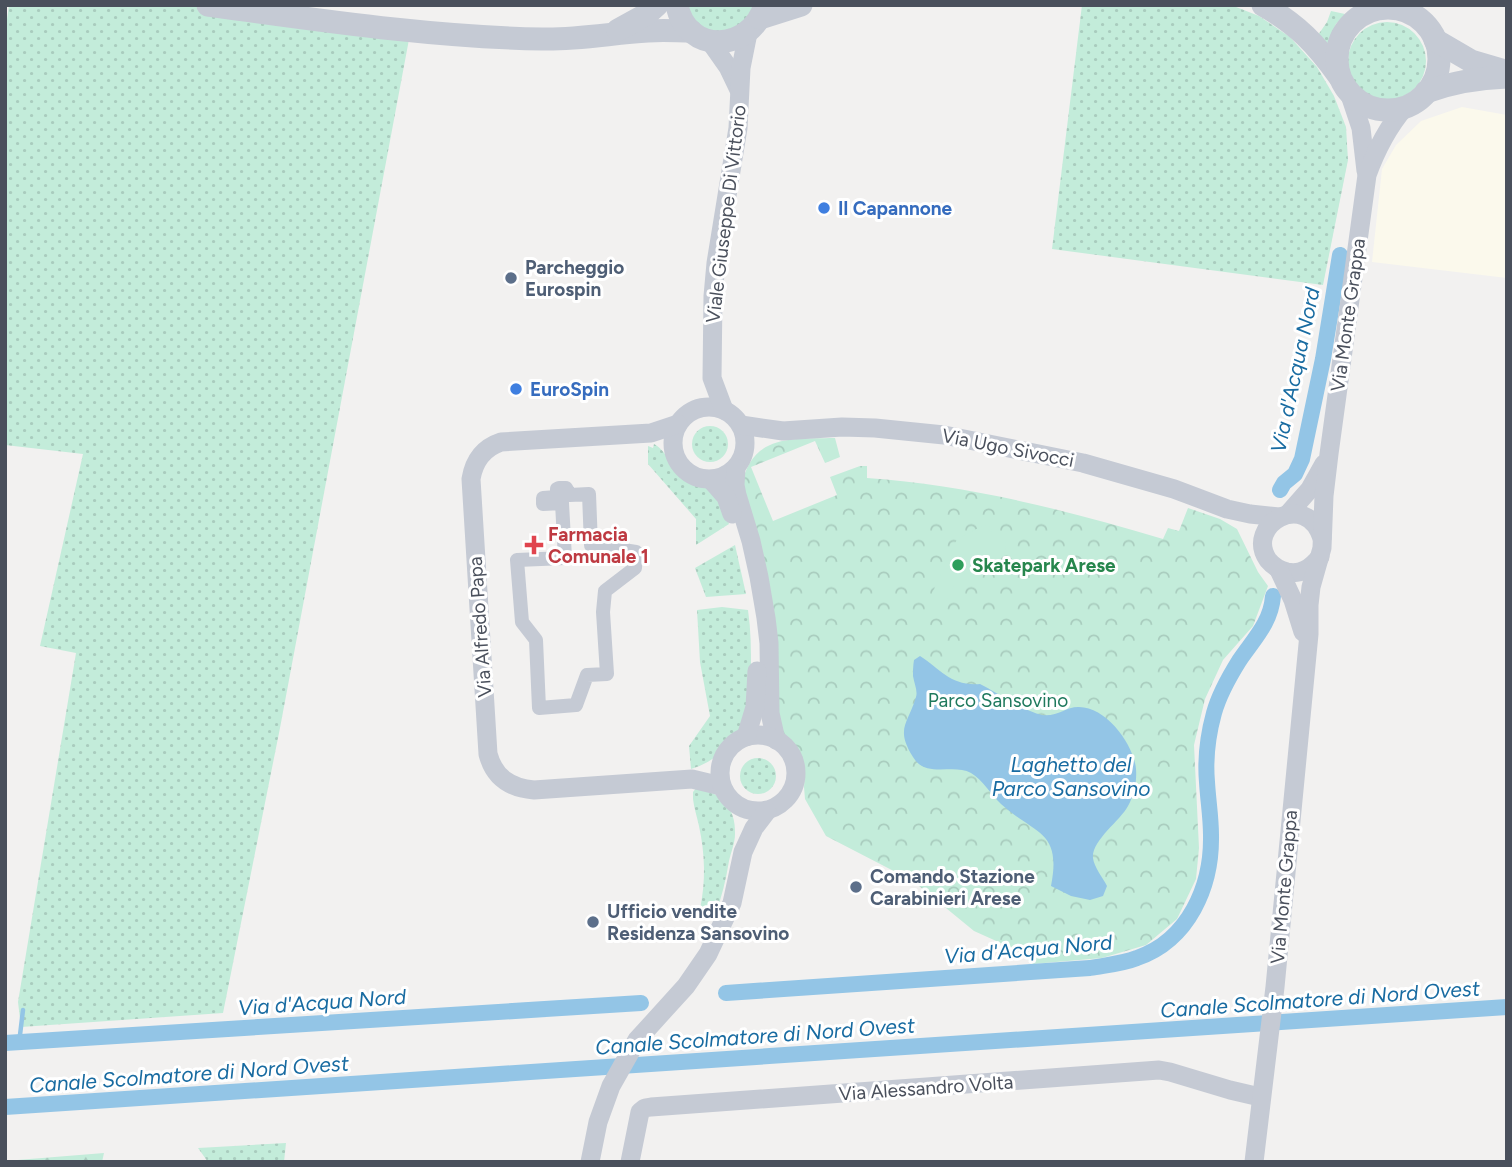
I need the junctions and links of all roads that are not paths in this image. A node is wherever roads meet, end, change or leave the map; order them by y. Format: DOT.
graph roads {
  1 [pos="208,5"];
  2 [pos="657,5"];
  3 [pos="677,5"];
  4 [pos="801,5"];
  5 [pos="1263,5"];
  6 [pos="1353,5"];
  7 [pos="1381,9"];
  8 [pos="758,19"];
  9 [pos="606,35"];
  10 [pos="700,36"];
  11 [pos="1435,40"];
  12 [pos="1507,71"];
  13 [pos="1507,77"];
  14 [pos="1344,85"];
  15 [pos="740,92"];
  16 [pos="1426,92"];
  17 [pos="1405,107"];
  18 [pos="1367,176"];
  19 [pos="712,377"];
  20 [pos="697,409"];
  21 [pos="724,410"];
  22 [pos="678,424"];
  23 [pos="741,425"];
  24 [pos="783,431"];
  25 [pos="651,433"];
  26 [pos="673,446"];
  27 [pos="745,447"];
  28 [pos="1329,454"];
  29 [pos="736,468"];
  30 [pos="711,480"];
  31 [pos="1227,509"];
  32 [pos="1284,515"];
  33 [pos="1264,548"];
  34 [pos="1321,548"];
  35 [pos="1279,570"];
  36 [pos="605,591"];
  37 [pos="1307,654"];
  38 [pos="746,737"];
  39 [pos="776,740"];
  40 [pos="720,765"];
  41 [pos="692,779"];
  42 [pos="721,786"];
  43 [pos="736,805"];
  44 [pos="766,811"];
  45 [pos="743,852"];
  46 [pos="1260,1097"];
  47 [pos="590,1162"];
  48 [pos="630,1162"];
  49 [pos="1254,1162"];
  1 -- 9 [label="street"];
  2 -- 9 [label="street"];
  3 -- 10 [label="street"];
  4 -- 8 [label="street"];
  5 -- 14 [label="street"];
  6 -- 7 [label="street"];
  7 -- 11 [label="street"];
  7 -- 14 [label="street"];
  8 -- 10 [label="street"];
  8 -- 15 [label="street, Viale Giuseppe Di Vittorio"];
  9 -- 10 [label="street"];
  10 -- 15 [label="street, Viale Giuseppe Di Vittorio"];
  11 -- 12 [label="street"];
  11 -- 16 [label="street"];
  13 -- 16 [label="street"];
  14 -- 17 [label="street"];
  14 -- 18 [label="street, Via Monte Grappa"];
  15 -- 19 [label="street, Viale Giuseppe Di Vittorio"];
  16 -- 17 [label="street"];
  17 -- 18 [label="street, Via Monte Grappa"];
  18 -- 28 [label="street, Via Monte Grappa"];
  19 -- 20 [label="street, Viale Giuseppe Di Vittorio"];
  19 -- 21 [label="street, Viale Giuseppe Di Vittorio"];
  20 -- 21 [label="street"];
  20 -- 22 [label="street"];
  21 -- 23 [label="street"];
  22 -- 25 [label="street, Via Alfredo Papa"];
  22 -- 26 [label="street"];
  23 -- 24 [label="street, Via Ugo Sivocci"];
  23 -- 27 [label="street"];
  24 -- 27 [label="street, Via Ugo Sivocci"];
  24 -- 31 [label="street, Via Ugo Sivocci"];
  25 -- 26 [label="street"];
  25 -- 41 [label="street, Via Alfredo Papa"];
  26 -- 30 [label="street"];
  27 -- 29 [label="street"];
  28 -- 32 [label="street, Via Monte Grappa"];
  28 -- 34 [label="street, Via Monte Grappa"];
  29 -- 30 [label="street"];
  29 -- 39 [label="street"];
  30 -- 38 [label="street"];
  31 -- 32 [label="street, Via Ugo Sivocci"];
  31 -- 33 [label="street, Via Ugo Sivocci"];
  32 -- 33 [label="street"];
  32 -- 34 [label="street"];
  33 -- 35 [label="street"];
  34 -- 35 [label="street"];
  34 -- 37 [label="street, Via Monte Grappa"];
  35 -- 37 [label="street, Via Monte Grappa"];
  36 -- 36 [label="street"];
  37 -- 46 [label="street, Via Monte Grappa"];
  38 -- 39 [label="street"];
  38 -- 40 [label="street"];
  39 -- 44 [label="street"];
  40 -- 41 [label="street, Via Alfredo Papa"];
  40 -- 42 [label="street"];
  41 -- 42 [label="street, Via Alfredo Papa"];
  42 -- 43 [label="street"];
  43 -- 44 [label="street"];
  43 -- 45 [label="street"];
  44 -- 45 [label="street"];
  45 -- 47 [label="street"];
  46 -- 48 [label="street, Via Alessandro Volta"];
  46 -- 49 [label="street, Via Monte Grappa"];
}
